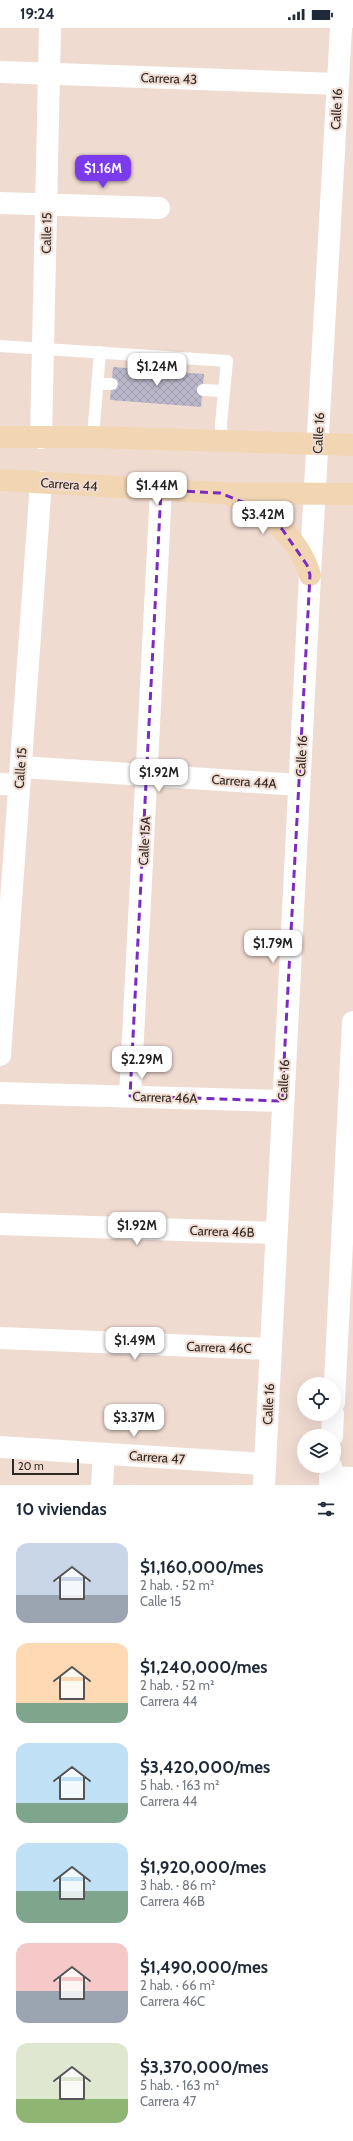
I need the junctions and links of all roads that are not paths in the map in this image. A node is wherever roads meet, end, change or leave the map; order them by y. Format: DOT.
graph roads {
  1 [pos="50,28"];
  2 [pos="341,28"];
  3 [pos="0,72"];
  4 [pos="49,74"];
  5 [pos="337,84"];
  6 [pos="0,203"];
  7 [pos="46,204"];
  8 [pos="159,208"];
  9 [pos="0,346"];
  10 [pos="43,349"];
  11 [pos="100,352"];
  12 [pos="98,384"];
  13 [pos="112,384"];
  14 [pos="203,390"];
  15 [pos="224,391"];
  16 [pos="0,436"];
  17 [pos="93,437"];
  18 [pos="41,438"];
  19 [pos="222,441"];
  20 [pos="317,444"];
  21 [pos="353,445"];
  22 [pos="0,480"];
  23 [pos="41,482"];
  24 [pos="161,490"];
  25 [pos="220,493"];
  26 [pos="314,494"];
  27 [pos="353,494"];
  28 [pos="310,575"];
  29 [pos="148,775"];
  30 [pos="13,778"];
  31 [pos="299,785"];
  32 [pos="4,954"];
  33 [pos="353,1022"];
  34 [pos="0,1055"];
  35 [pos="0,1093"];
  36 [pos="130,1096"];
  37 [pos="282,1101"];
  38 [pos="351,1102"];
  39 [pos="0,1224"];
  40 [pos="275,1234"];
  41 [pos="0,1338"];
  42 [pos="270,1349"];
  43 [pos="335,1377"];
  44 [pos="0,1447"];
  45 [pos="104,1454"];
  46 [pos="264,1475"];
  47 [pos="330,1476"];
  48 [pos="353,1478"];
  49 [pos="102,1485"];
  1 -- 4 [label="street, Calle 15"];
  2 -- 5 [label="street, Calle 16"];
  3 -- 4 [label="street, Carrera 43"];
  4 -- 5 [label="street, Carrera 43"];
  4 -- 7 [label="street, Calle 15"];
  5 -- 20 [label="street, Calle 16"];
  6 -- 7 [label="street"];
  7 -- 8 [label="street"];
  7 -- 10 [label="street, Calle 15"];
  9 -- 10 [label="lane"];
  10 -- 11 [label="lane"];
  10 -- 18 [label="street, Calle 15"];
  11 -- 12 [label="lane"];
  11 -- 15 [label="lane"];
  12 -- 13 [label="lane"];
  12 -- 17 [label="lane"];
  14 -- 15 [label="lane"];
  15 -- 19 [label="lane"];
  16 -- 18 [label="main road"];
  17 -- 18 [label="main road"];
  17 -- 19 [label="main road"];
  19 -- 20 [label="main road"];
  20 -- 21 [label="main road"];
  20 -- 26 [label="street, Calle 16"];
  22 -- 23 [label="main road, Carrera 44"];
  23 -- 24 [label="main road, Carrera 44"];
  23 -- 30 [label="street, Calle 15"];
  24 -- 25 [label="main road, Carrera 44"];
  24 -- 29 [label="street, Calle 15A"];
  25 -- 26 [label="main road, Carrera 44"];
  25 -- 28 [label="main road"];
  26 -- 27 [label="main road, Carrera 44"];
  26 -- 28 [label="street, Calle 16"];
  28 -- 31 [label="street, Calle 16"];
  29 -- 30 [label="street, Carrera 44A"];
  29 -- 31 [label="street, Carrera 44A"];
  29 -- 36 [label="street, Calle 15A"];
  30 -- 32 [label="street, Calle 15"];
  31 -- 37 [label="street, Calle 16"];
  32 -- 34 [label="street, Calle 15"];
  33 -- 38 [label="street"];
  35 -- 36 [label="street, Carrera 46A"];
  36 -- 37 [label="street, Carrera 46A"];
  37 -- 40 [label="street, Calle 16"];
  38 -- 43 [label="street"];
  39 -- 40 [label="street, Carrera 46B"];
  40 -- 42 [label="street, Calle 16"];
  41 -- 42 [label="street, Carrera 46C"];
  42 -- 46 [label="street, Calle 16"];
  44 -- 45 [label="street, Carrera 47"];
  45 -- 46 [label="street, Carrera 47"];
  45 -- 49 [label="street"];
  47 -- 48 [label="street"];
}
